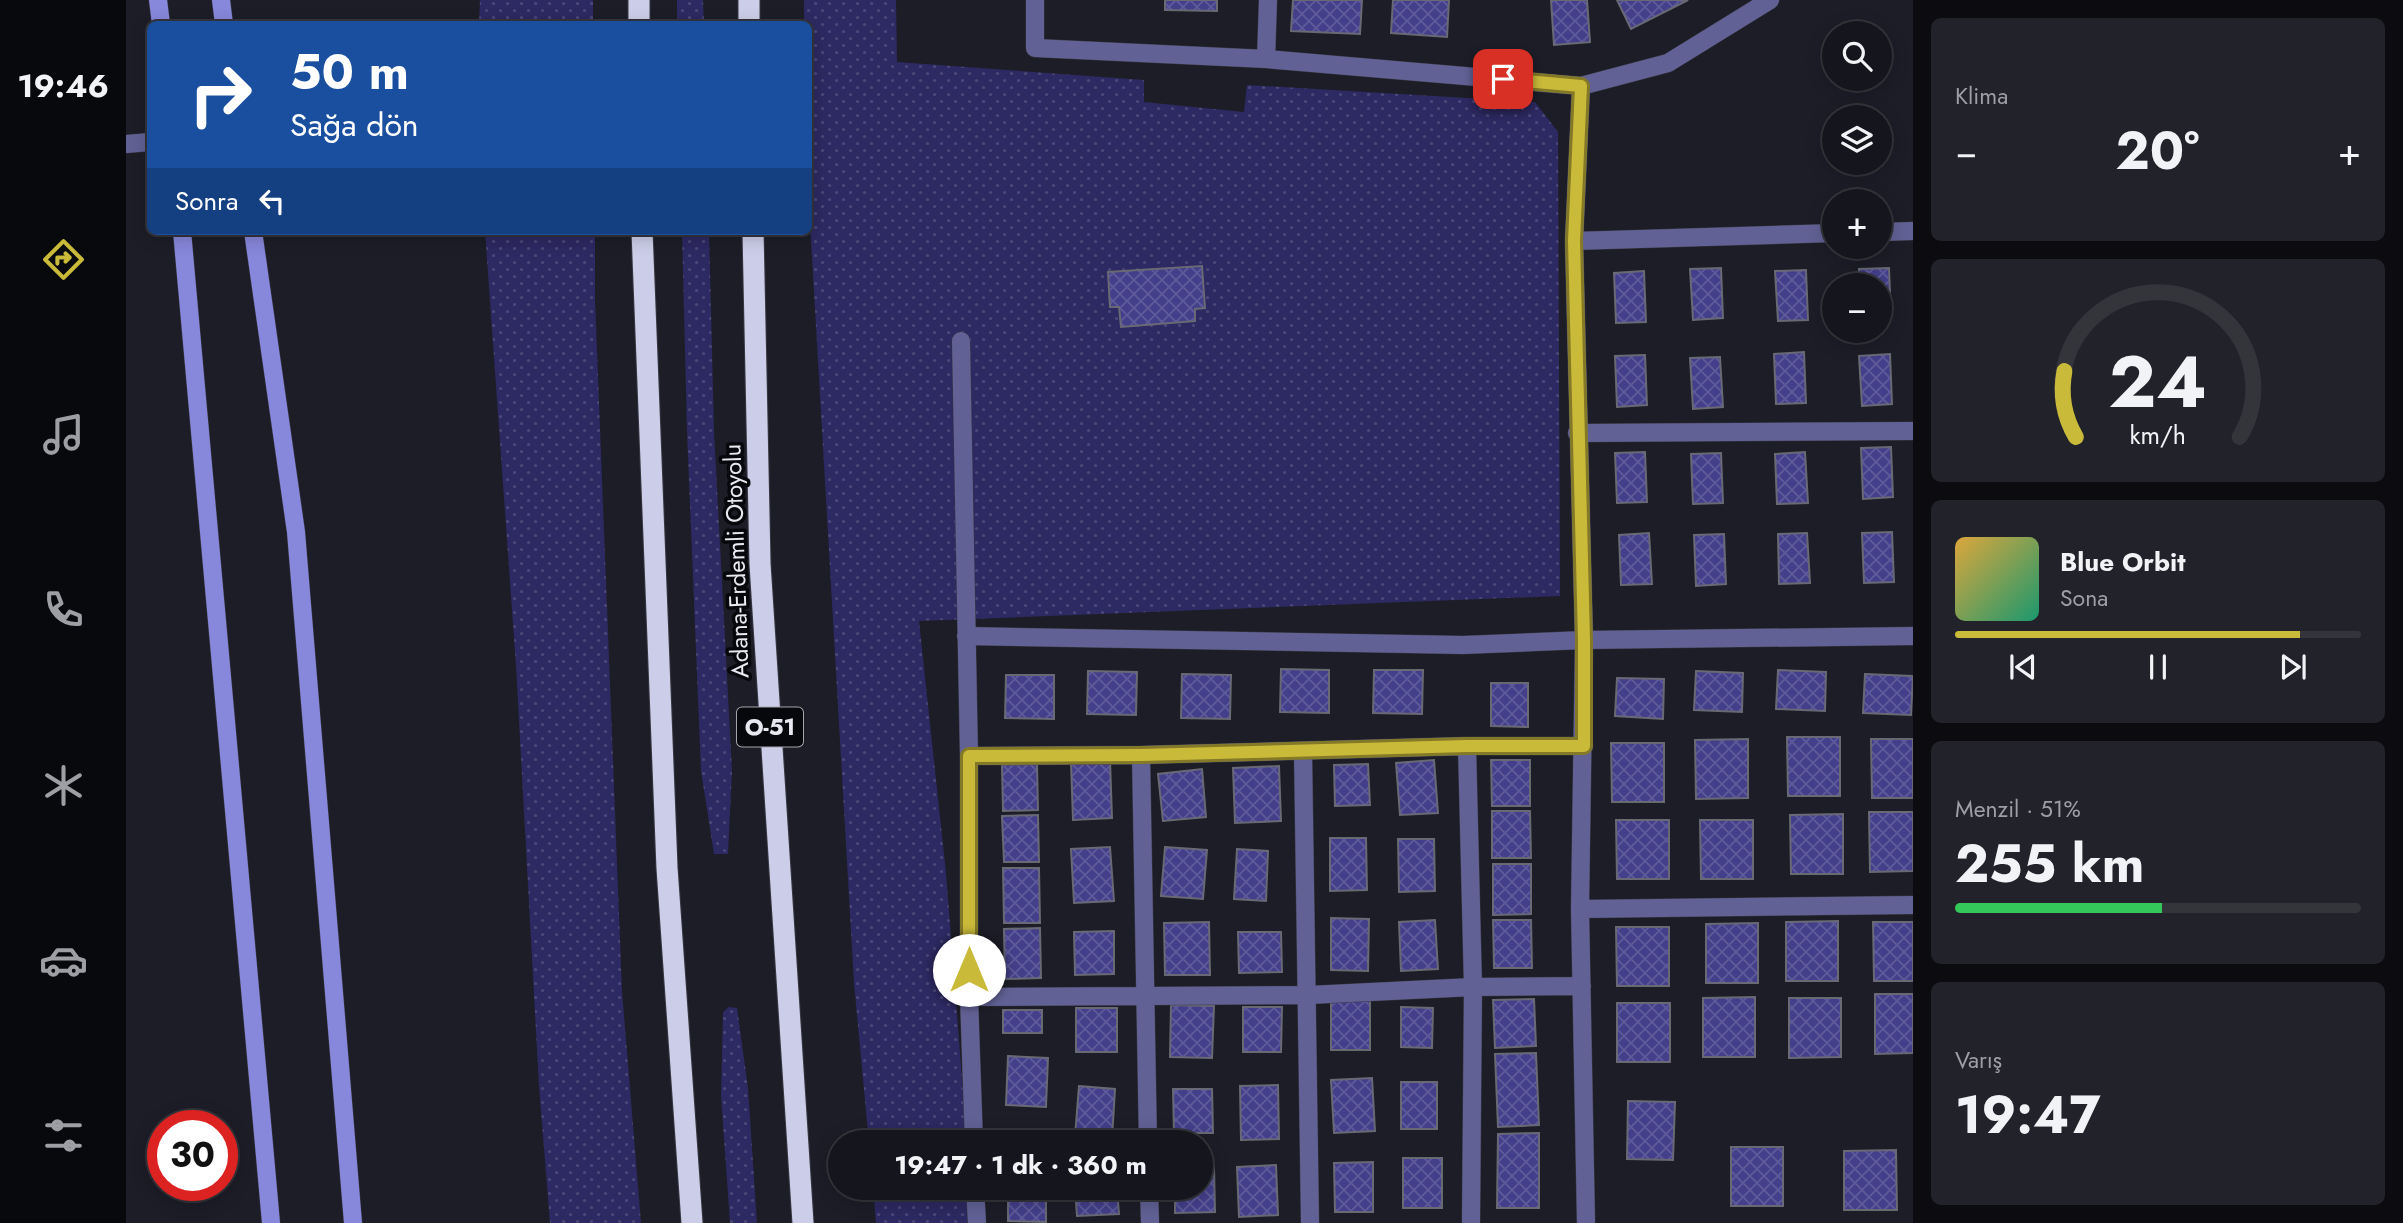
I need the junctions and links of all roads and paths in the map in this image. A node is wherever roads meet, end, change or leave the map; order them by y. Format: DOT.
graph roads {
  1 [pos="158,0"];
  2 [pos="221,0"];
  3 [pos="639,0"];
  4 [pos="749,0"];
  5 [pos="1035,0"];
  6 [pos="1268,0"];
  7 [pos="1770,0"];
  8 [pos="161,21"];
  9 [pos="224,21"];
  10 [pos="639,21"];
  11 [pos="749,21"];
  12 [pos="1266,59"];
  13 [pos="1581,86"];
  14 [pos="147,142"];
  15 [pos="126,144"];
  16 [pos="1913,231"];
  17 [pos="1892,232"];
  18 [pos="1822,233"];
  19 [pos="183,235"];
  20 [pos="254,235"];
  21 [pos="642,235"];
  22 [pos="753,235"];
  23 [pos="1574,241"];
  24 [pos="961,341"];
  25 [pos="1913,431"];
  26 [pos="1577,433"];
  27 [pos="966,636"];
  28 [pos="1913,636"];
  29 [pos="1584,640"];
  30 [pos="1467,746"];
  31 [pos="1584,746"];
  32 [pos="1303,751"];
  33 [pos="1141,755"];
  34 [pos="969,756"];
  35 [pos="1913,905"];
  36 [pos="1580,909"];
  37 [pos="1582,986"];
  38 [pos="1472,987"];
  39 [pos="1145,995"];
  40 [pos="1309,995"];
  41 [pos="969,996"];
  42 [pos="974,1130"];
  43 [pos="1148,1130"];
  44 [pos="976,1200"];
  45 [pos="1149,1200"];
  46 [pos="271,1223"];
  47 [pos="353,1223"];
  48 [pos="692,1223"];
  49 [pos="803,1223"];
  50 [pos="977,1223"];
  51 [pos="1150,1223"];
  52 [pos="1310,1223"];
  53 [pos="1471,1223"];
  54 [pos="1586,1223"];
  1 -- 8 [label="street"];
  2 -- 9 [label="street"];
  3 -- 10 [label="highway"];
  4 -- 11 [label="highway"];
  5 -- 12 [label="street"];
  6 -- 12 [label="street"];
  7 -- 13 [label="street"];
  12 -- 13 [label="street"];
  13 -- 23 [label="street"];
  14 -- 15 [label="street"];
  16 -- 17 [label="street"];
  18 -- 23 [label="street"];
  19 -- 46 [label="street"];
  20 -- 47 [label="street"];
  21 -- 48 [label="highway"];
  22 -- 49 [label="highway, Adana-Erdemli Otoyolu / O-51"];
  23 -- 26 [label="street"];
  24 -- 27 [label="street"];
  25 -- 26 [label="street"];
  26 -- 29 [label="street"];
  27 -- 29 [label="street"];
  27 -- 34 [label="street"];
  28 -- 29 [label="street"];
  29 -- 31 [label="street"];
  30 -- 31 [label="street"];
  30 -- 32 [label="street"];
  30 -- 38 [label="street"];
  31 -- 36 [label="street"];
  32 -- 33 [label="street"];
  32 -- 40 [label="street"];
  33 -- 34 [label="street"];
  33 -- 39 [label="street"];
  34 -- 41 [label="street"];
  35 -- 36 [label="street"];
  36 -- 37 [label="street"];
  37 -- 38 [label="street"];
  37 -- 54 [label="street"];
  38 -- 40 [label="street"];
  38 -- 53 [label="street"];
  39 -- 40 [label="street"];
  39 -- 41 [label="street"];
  39 -- 43 [label="street"];
  40 -- 52 [label="street"];
  41 -- 42 [label="street"];
  44 -- 50 [label="street"];
  45 -- 51 [label="street"];
}
